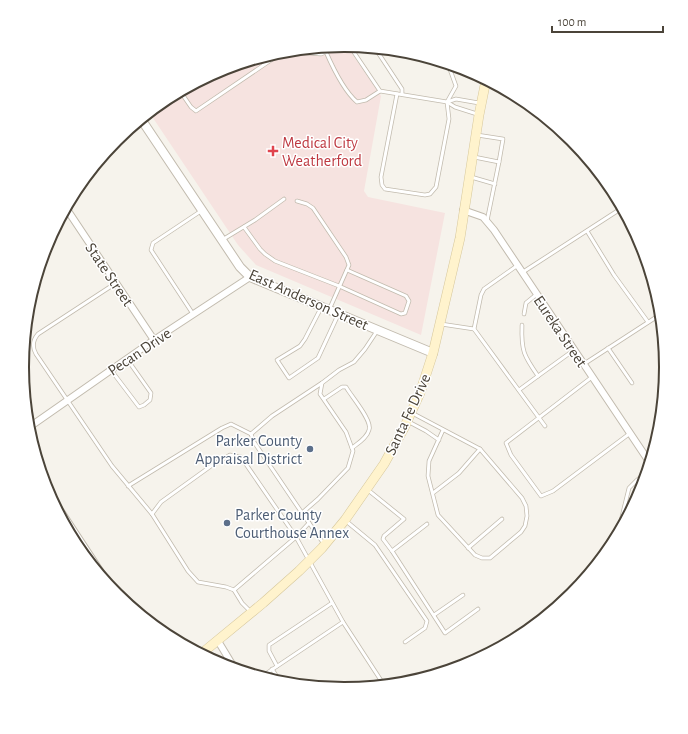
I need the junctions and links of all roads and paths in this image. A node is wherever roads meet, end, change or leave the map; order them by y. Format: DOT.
graph roads {
  1 [pos="326,52"];
  2 [pos="353,52"];
  3 [pos="379,54"];
  4 [pos="269,61"];
  5 [pos="451,71"];
  6 [pos="485,85"];
  7 [pos="380,91"];
  8 [pos="397,94"];
  9 [pos="402,94"];
  10 [pos="184,96"];
  11 [pos="448,102"];
  12 [pos="481,103"];
  13 [pos="479,115"];
  14 [pos="144,123"];
  15 [pos="476,135"];
  16 [pos="472,156"];
  17 [pos="499,162"];
  18 [pos="469,177"];
  19 [pos="495,184"];
  20 [pos="284,199"];
  21 [pos="297,201"];
  22 [pos="202,210"];
  23 [pos="463,210"];
  24 [pos="618,211"];
  25 [pos="69,213"];
  26 [pos="487,222"];
  27 [pos="244,227"];
  28 [pos="587,231"];
  29 [pos="222,240"];
  30 [pos="518,265"];
  31 [pos="346,270"];
  32 [pos="523,272"];
  33 [pos="250,277"];
  34 [pos="116,283"];
  35 [pos="340,286"];
  36 [pos="537,294"];
  37 [pos="326,308"];
  38 [pos="193,314"];
  39 [pos="339,314"];
  40 [pos="524,314"];
  41 [pos="655,317"];
  42 [pos="648,322"];
  43 [pos="440,324"];
  44 [pos="522,325"];
  45 [pos="474,329"];
  46 [pos="378,330"];
  47 [pos="154,340"];
  48 [pos="608,348"];
  49 [pos="574,350"];
  50 [pos="433,353"];
  51 [pos="127,358"];
  52 [pos="584,364"];
  53 [pos="111,370"];
  54 [pos="538,376"];
  55 [pos="592,377"];
  56 [pos="322,383"];
  57 [pos="632,383"];
  58 [pos="519,390"];
  59 [pos="324,399"];
  60 [pos="67,400"];
  61 [pos="409,417"];
  62 [pos="539,418"];
  63 [pos="34,423"];
  64 [pos="545,426"];
  65 [pos="443,430"];
  66 [pos="251,434"];
  67 [pos="630,434"];
  68 [pos="439,440"];
  69 [pos="352,448"];
  70 [pos="480,449"];
  71 [pos="646,456"];
  72 [pos="638,479"];
  73 [pos="128,486"];
  74 [pos="366,489"];
  75 [pos="433,493"];
  76 [pos="302,513"];
  77 [pos="152,514"];
  78 [pos="622,515"];
  79 [pos="502,519"];
  80 [pos="344,520"];
  81 [pos="309,524"];
  82 [pos="427,524"];
  83 [pos="296,537"];
  84 [pos="325,544"];
  85 [pos="468,548"];
  86 [pos="392,551"];
  87 [pos="310,560"];
  88 [pos="234,590"];
  89 [pos="463,595"];
  90 [pos="332,603"];
  91 [pos="478,609"];
  92 [pos="252,613"];
  93 [pos="434,615"];
  94 [pos="343,622"];
  95 [pos="218,641"];
  96 [pos="405,642"];
  97 [pos="206,650"];
  98 [pos="230,660"];
  99 [pos="278,666"];
  100 [pos="272,669"];
  101 [pos="267,672"];
  102 [pos="275,674"];
  103 [pos="380,679"];
  1 -- 7 [label="lane"];
  2 -- 7 [label="lane"];
  3 -- 9 [label="lane"];
  4 -- 10 [label="lane"];
  5 -- 11 [label="lane"];
  6 -- 12 [label="main road, Santa Fe Drive"];
  7 -- 8 [label="lane"];
  8 -- 9 [label="lane"];
  8 -- 11 [label="lane"];
  9 -- 11 [label="lane"];
  11 -- 12 [label="lane"];
  11 -- 13 [label="lane"];
  12 -- 13 [label="main road, Santa Fe Drive"];
  13 -- 15 [label="main road, Santa Fe Drive"];
  14 -- 22 [label="street, East Anderson Street"];
  15 -- 16 [label="main road, Santa Fe Drive"];
  15 -- 17 [label="lane"];
  16 -- 17 [label="lane"];
  16 -- 18 [label="main road, Santa Fe Drive"];
  17 -- 19 [label="lane"];
  18 -- 19 [label="lane"];
  18 -- 23 [label="main road, Santa Fe Drive"];
  19 -- 26 [label="lane"];
  20 -- 27 [label="lane"];
  21 -- 31 [label="lane"];
  22 -- 29 [label="street, East Anderson Street"];
  22 -- 38 [label="lane"];
  23 -- 26 [label="street, Eureka Street"];
  23 -- 43 [label="main road, Santa Fe Drive"];
  24 -- 28 [label="lane"];
  25 -- 34 [label="street, State Street"];
  26 -- 30 [label="street, Eureka Street"];
  27 -- 29 [label="lane"];
  27 -- 35 [label="lane"];
  28 -- 32 [label="lane"];
  28 -- 42 [label="lane"];
  29 -- 33 [label="street, East Anderson Street"];
  30 -- 32 [label="street, Eureka Street"];
  30 -- 45 [label="lane"];
  31 -- 35 [label="lane"];
  31 -- 35 [label="lane"];
  32 -- 36 [label="street, Eureka Street"];
  33 -- 37 [label="street, East Anderson Street"];
  33 -- 38 [label="street, Pecan Drive"];
  34 -- 47 [label="street, State Street"];
  34 -- 60 [label="lane"];
  35 -- 37 [label="lane"];
  36 -- 40 [label="lane"];
  36 -- 49 [label="street, Eureka Street"];
  37 -- 39 [label="street, East Anderson Street"];
  37 -- 39 [label="lane"];
  38 -- 47 [label="street, Pecan Drive"];
  39 -- 46 [label="street, East Anderson Street"];
  41 -- 42 [label="lane"];
  42 -- 48 [label="lane"];
  43 -- 45 [label="lane"];
  43 -- 50 [label="main road, Santa Fe Drive"];
  44 -- 54 [label="lane"];
  45 -- 58 [label="lane"];
  46 -- 50 [label="street, East Anderson Street"];
  46 -- 56 [label="lane"];
  47 -- 51 [label="street, Pecan Drive"];
  48 -- 52 [label="lane"];
  48 -- 57 [label="lane"];
  49 -- 52 [label="street, Eureka Street"];
  49 -- 54 [label="lane"];
  50 -- 61 [label="main road, Santa Fe Drive"];
  51 -- 53 [label="street, Pecan Drive"];
  51 -- 53 [label="lane"];
  52 -- 55 [label="street, Eureka Street"];
  53 -- 60 [label="street, Pecan Drive"];
  54 -- 58 [label="lane"];
  55 -- 62 [label="lane"];
  55 -- 67 [label="street, Eureka Street"];
  56 -- 59 [label="lane"];
  56 -- 66 [label="lane"];
  58 -- 62 [label="lane"];
  59 -- 69 [label="lane"];
  59 -- 69 [label="lane"];
  60 -- 63 [label="street, Pecan Drive"];
  60 -- 73 [label="lane"];
  61 -- 65 [label="lane"];
  61 -- 68 [label="lane"];
  61 -- 74 [label="main road, Santa Fe Drive"];
  62 -- 64 [label="lane"];
  62 -- 67 [label="lane"];
  65 -- 68 [label="lane"];
  65 -- 70 [label="lane"];
  66 -- 73 [label="lane"];
  66 -- 76 [label="lane"];
  67 -- 71 [label="street, Eureka Street"];
  68 -- 75 [label="lane"];
  69 -- 76 [label="lane"];
  70 -- 75 [label="lane"];
  70 -- 85 [label="lane"];
  72 -- 78 [label="lane"];
  73 -- 77 [label="lane"];
  74 -- 80 [label="main road, Santa Fe Drive"];
  74 -- 86 [label="lane"];
  75 -- 85 [label="lane"];
  76 -- 81 [label="lane"];
  77 -- 83 [label="lane"];
  77 -- 88 [label="lane"];
  79 -- 85 [label="lane"];
  80 -- 84 [label="main road, Santa Fe Drive"];
  80 -- 96 [label="lane"];
  81 -- 83 [label="lane"];
  81 -- 84 [label="lane"];
  82 -- 86 [label="lane"];
  83 -- 87 [label="lane"];
  83 -- 88 [label="lane"];
  84 -- 87 [label="main road, Santa Fe Drive"];
  86 -- 93 [label="lane"];
  87 -- 90 [label="lane"];
  87 -- 92 [label="main road, Santa Fe Drive"];
  88 -- 92 [label="lane"];
  89 -- 93 [label="lane"];
  90 -- 94 [label="lane"];
  90 -- 99 [label="lane"];
  91 -- 93 [label="lane"];
  92 -- 95 [label="main road, Santa Fe Drive"];
  94 -- 99 [label="lane"];
  94 -- 103 [label="lane"];
  95 -- 97 [label="main road, Santa Fe Drive"];
  95 -- 98 [label="street"];
  99 -- 100 [label="lane"];
  100 -- 101 [label="lane"];
  100 -- 102 [label="lane"];
}
